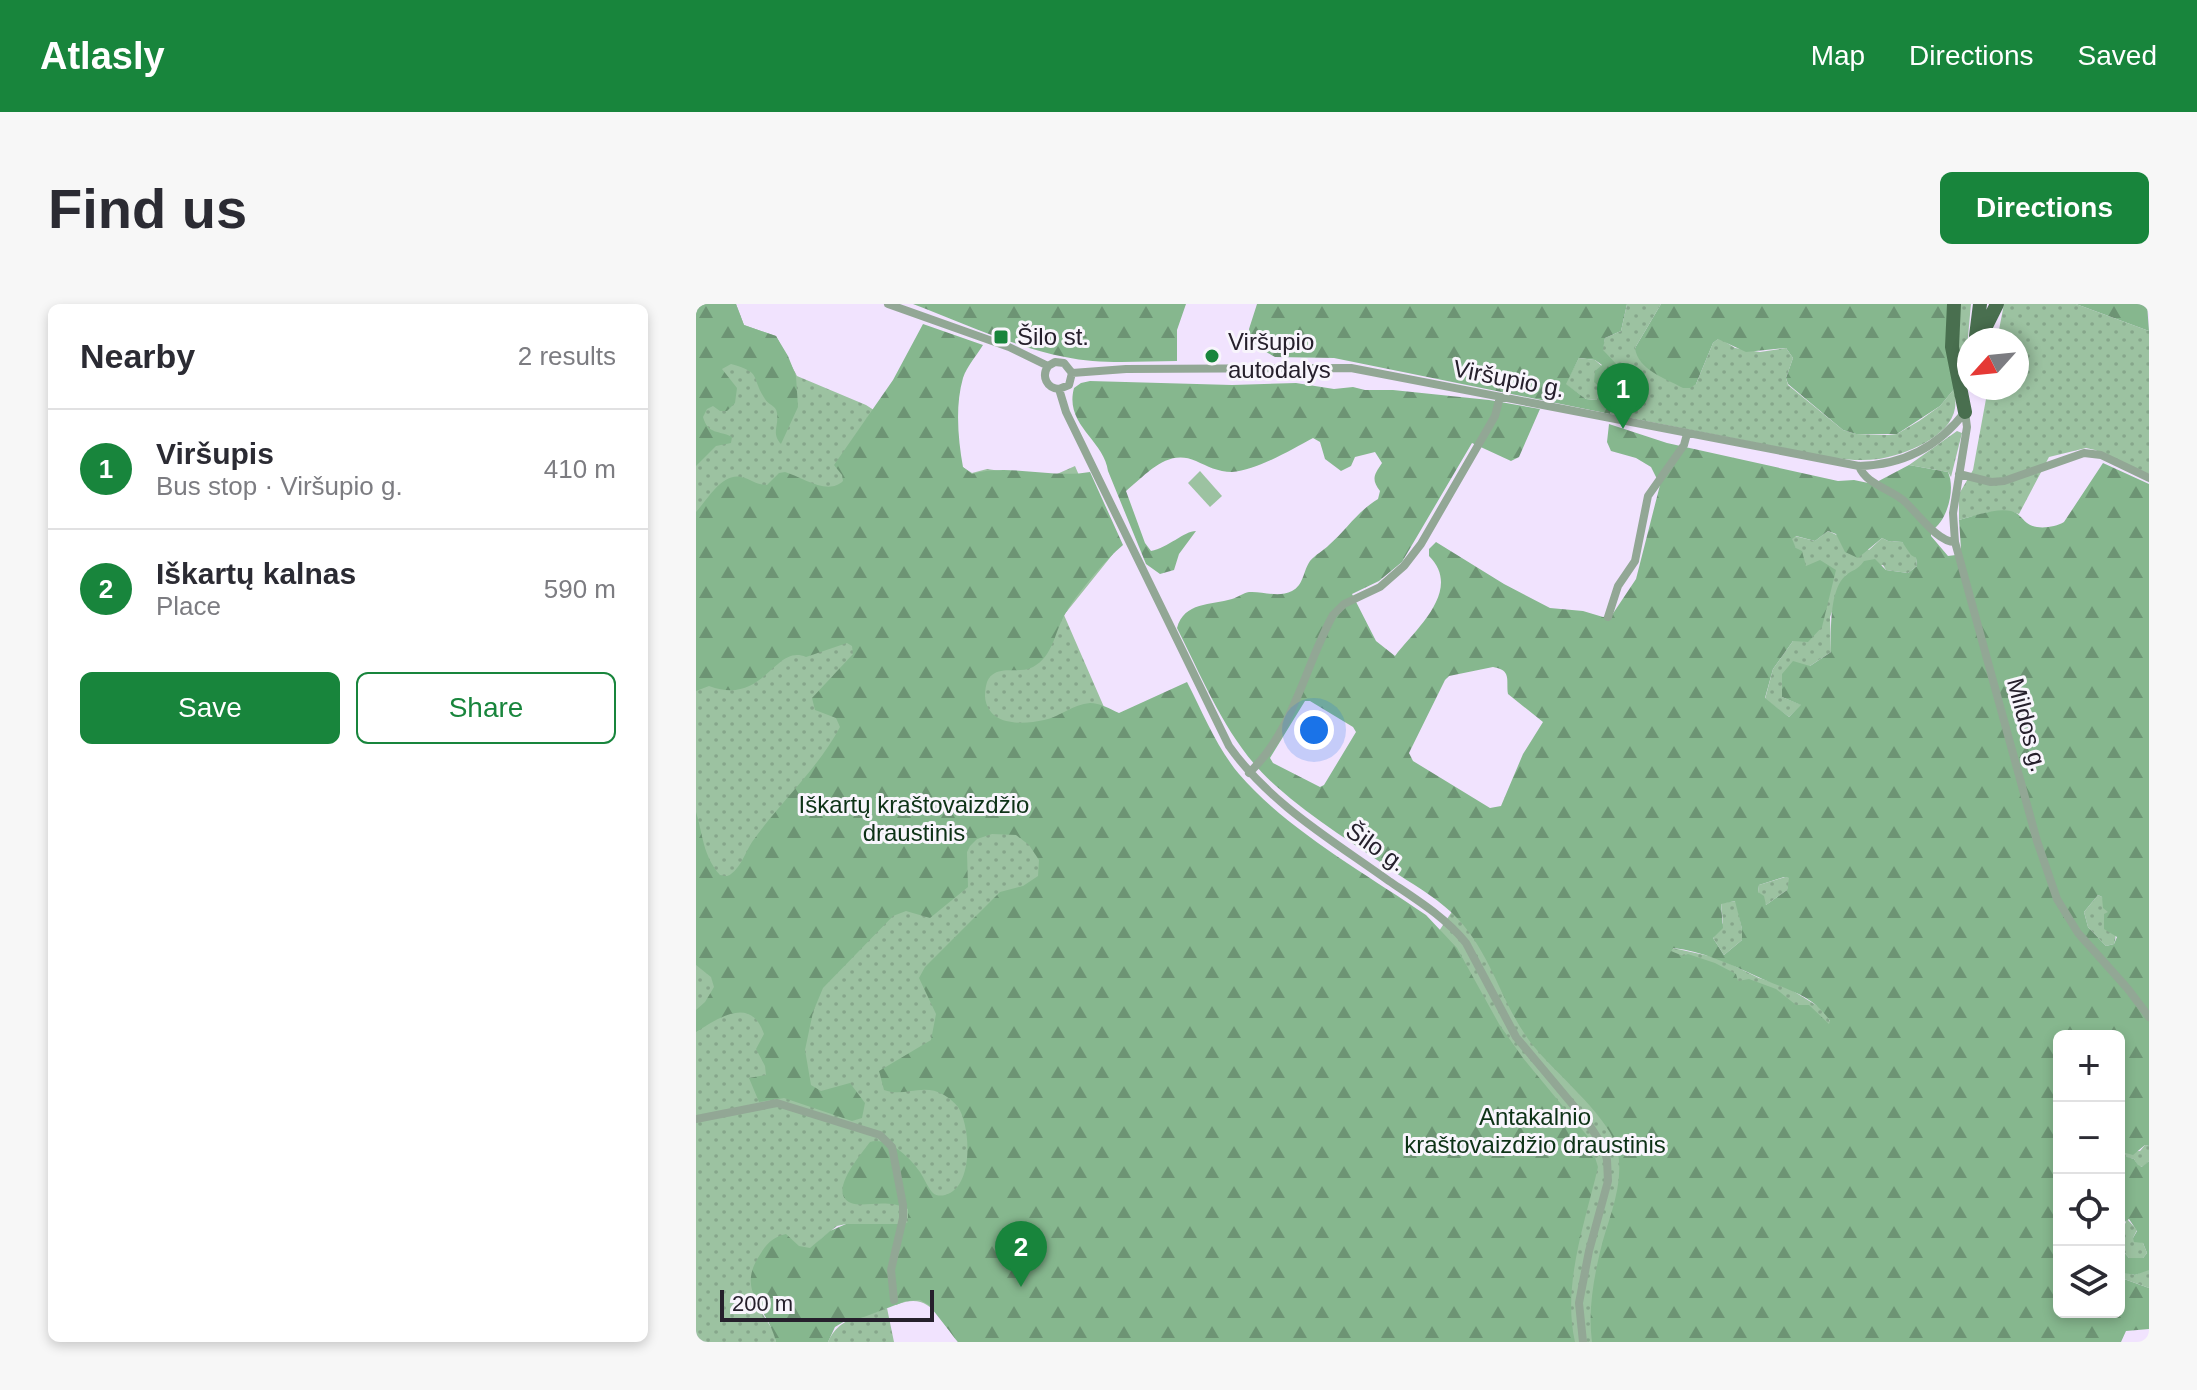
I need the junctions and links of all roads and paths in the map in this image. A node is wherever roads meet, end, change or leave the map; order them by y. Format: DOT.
graph roads {
  1 [pos="888,304"];
  2 [pos="1954,304"];
  3 [pos="1997,304"];
  4 [pos="1981,308"];
  5 [pos="1979,328"];
  6 [pos="1984,328"];
  7 [pos="1048,366"];
  8 [pos="1072,373"];
  9 [pos="1059,389"];
  10 [pos="1500,397"];
  11 [pos="1967,400"];
  12 [pos="1965,412"];
  13 [pos="1687,434"];
  14 [pos="1859,466"];
  15 [pos="1959,474"];
  16 [pos="2149,478"];
  17 [pos="1955,542"];
  18 [pos="1608,617"];
  19 [pos="1249,773"];
  20 [pos="2149,1017"];
  21 [pos="696,1119"];
  22 [pos="894,1300"];
  23 [pos="1583,1342"];
  1 -- 7 [label="street, Viršupio g."];
  2 -- 12 [label="main road"];
  3 -- 6 [label="main road"];
  4 -- 5 [label="main road"];
  7 -- 8 [label="street, Viršupio g."];
  7 -- 9 [label="street"];
  8 -- 9 [label="street"];
  8 -- 10 [label="street, Viršupio g."];
  9 -- 19 [label="street, Šilo g."];
  10 -- 13 [label="street, Viršupio g."];
  10 -- 19 [label="street"];
  11 -- 12 [label="main road"];
  12 -- 14 [label="street, Viršupio g."];
  12 -- 15 [label="street, Mildos g."];
  13 -- 14 [label="street, Viršupio g."];
  13 -- 18 [label="street"];
  14 -- 17 [label="street"];
  15 -- 16 [label="street"];
  15 -- 17 [label="street, Mildos g."];
  17 -- 20 [label="street, Mildos g."];
  19 -- 23 [label="street, Šilo g."];
  21 -- 22 [label="street"];
}
